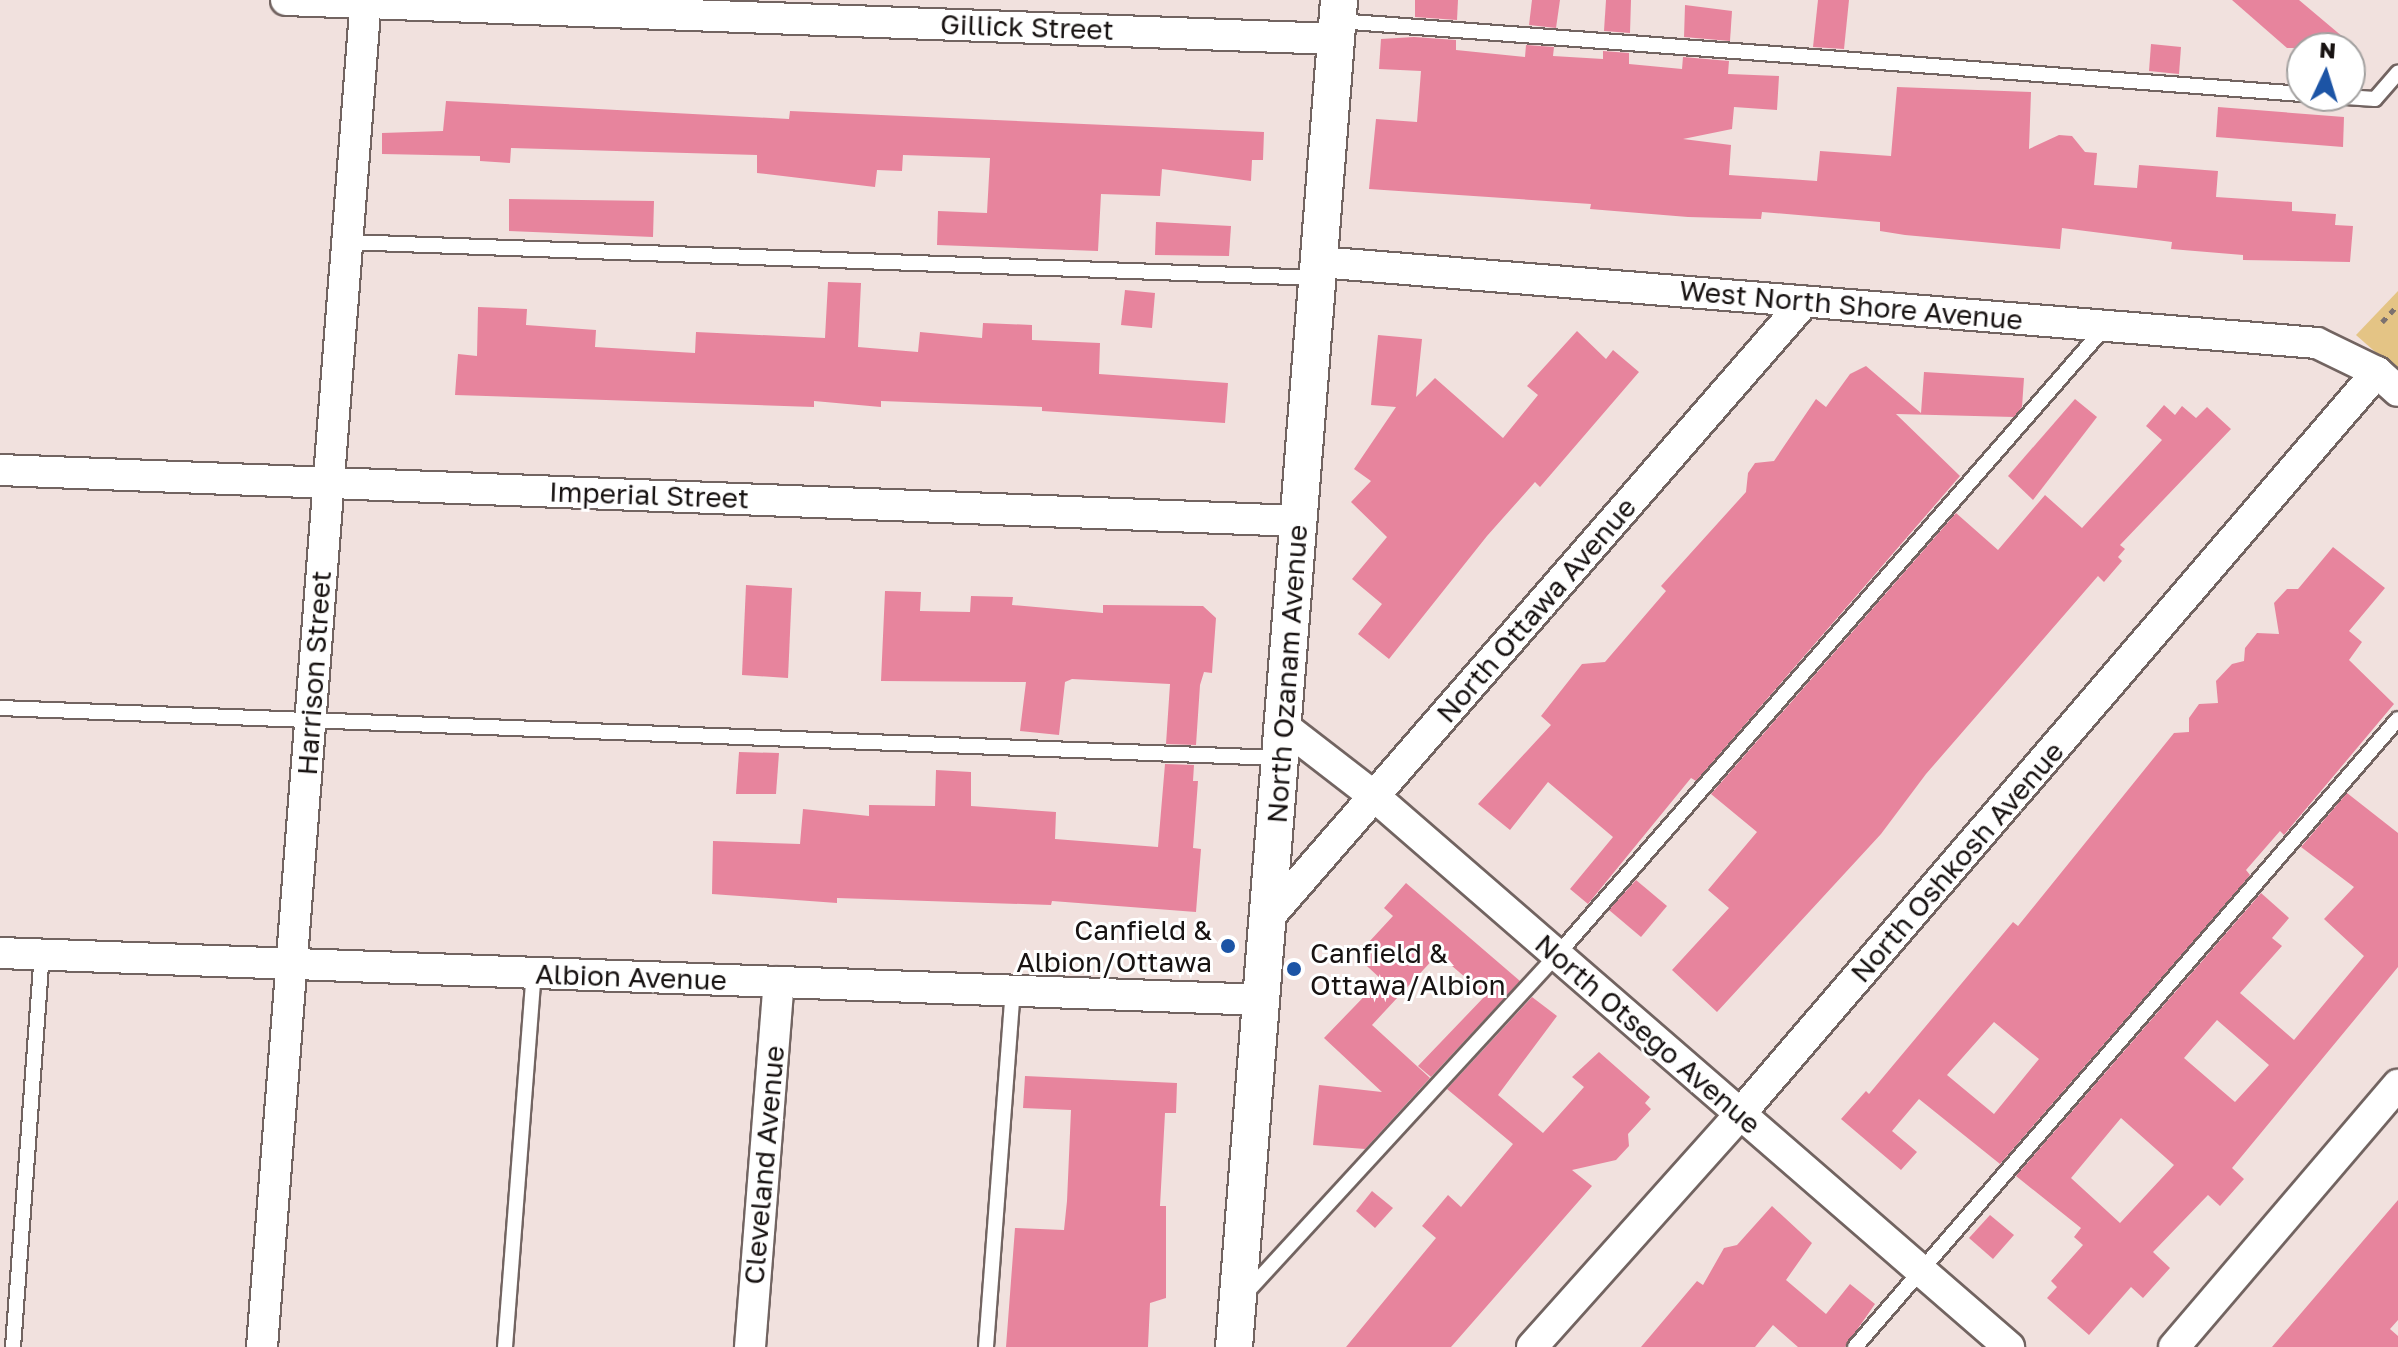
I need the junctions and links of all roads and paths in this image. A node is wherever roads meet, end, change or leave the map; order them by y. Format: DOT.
graph roads {
  1 [pos="286,0"];
  2 [pos="366,2"];
  3 [pos="1338,20"];
  4 [pos="2398,73"];
  5 [pos="2286,93"];
  6 [pos="2366,98"];
  7 [pos="347,242"];
  8 [pos="1318,270"];
  9 [pos="1804,302"];
  10 [pos="2398,305"];
  11 [pos="2382,322"];
  12 [pos="2106,326"];
  13 [pos="2387,382"];
  14 [pos="0,470"];
  15 [pos="328,483"];
  16 [pos="1298,521"];
  17 [pos="0,708"];
  18 [pos="2398,719"];
  19 [pos="310,721"];
  20 [pos="1281,742"];
  21 [pos="1374,796"];
  22 [pos="1268,918"];
  23 [pos="0,953"];
  24 [pos="42,955"];
  25 [pos="1557,955"];
  26 [pos="292,964"];
  27 [pos="534,973"];
  28 [pos="779,982"];
  29 [pos="1013,991"];
  30 [pos="1261,1000"];
  31 [pos="2398,1085"];
  32 [pos="1740,1114"];
  33 [pos="1921,1271"];
  34 [pos="1237,1302"];
  35 [pos="13,1347"];
  36 [pos="262,1347"];
  37 [pos="505,1347"];
  38 [pos="750,1347"];
  39 [pos="986,1347"];
  40 [pos="1234,1347"];
  41 [pos="1532,1347"];
  42 [pos="1855,1347"];
  43 [pos="2009,1347"];
  44 [pos="2174,1347"];
  1 -- 2 [label="street, Gillick Street"];
  2 -- 3 [label="street, Gillick Street"];
  2 -- 7 [label="street, Harrison Street"];
  3 -- 5 [label="lane"];
  3 -- 8 [label="street, North Ozanam Avenue"];
  4 -- 6 [label="lane"];
  7 -- 8 [label="lane"];
  7 -- 15 [label="street, Harrison Street"];
  8 -- 9 [label="street, West North Shore Avenue"];
  8 -- 16 [label="street, North Ozanam Avenue"];
  9 -- 12 [label="street, West North Shore Avenue"];
  9 -- 21 [label="street, North Ottawa Avenue"];
  10 -- 11 [label="path"];
  12 -- 13 [label="street, West North Shore Avenue"];
  12 -- 25 [label="lane"];
  13 -- 32 [label="street, North Oshkosh Avenue"];
  14 -- 15 [label="street, Imperial Street"];
  15 -- 16 [label="street, Imperial Street"];
  15 -- 19 [label="street, Harrison Street"];
  16 -- 20 [label="street, North Ozanam Avenue"];
  17 -- 19 [label="lane"];
  18 -- 33 [label="lane"];
  19 -- 20 [label="lane"];
  19 -- 26 [label="street, Harrison Street"];
  20 -- 21 [label="street, North Otsego Avenue"];
  20 -- 22 [label="street, North Ozanam Avenue"];
  21 -- 22 [label="street, North Ottawa Avenue"];
  21 -- 25 [label="street, North Otsego Avenue"];
  22 -- 30 [label="street, North Ozanam Avenue"];
  23 -- 24 [label="street, Albion Avenue"];
  24 -- 26 [label="street, Albion Avenue"];
  24 -- 35 [label="lane"];
  25 -- 32 [label="street, North Otsego Avenue"];
  25 -- 34 [label="lane"];
  26 -- 27 [label="street, Albion Avenue"];
  26 -- 36 [label="street, Harrison Street"];
  27 -- 28 [label="street, Albion Avenue"];
  27 -- 37 [label="lane"];
  28 -- 29 [label="street, Albion Avenue"];
  28 -- 38 [label="street, Cleveland Avenue"];
  29 -- 30 [label="street, Albion Avenue"];
  29 -- 39 [label="lane"];
  30 -- 34 [label="street, North Ozanam Avenue"];
  31 -- 44 [label="street"];
  32 -- 33 [label="street, North Otsego Avenue"];
  32 -- 41 [label="street, North Oshkosh Avenue"];
  33 -- 42 [label="lane"];
  33 -- 43 [label="street, North Otsego Avenue"];
  34 -- 40 [label="street, North Ozanam Avenue"];
}
